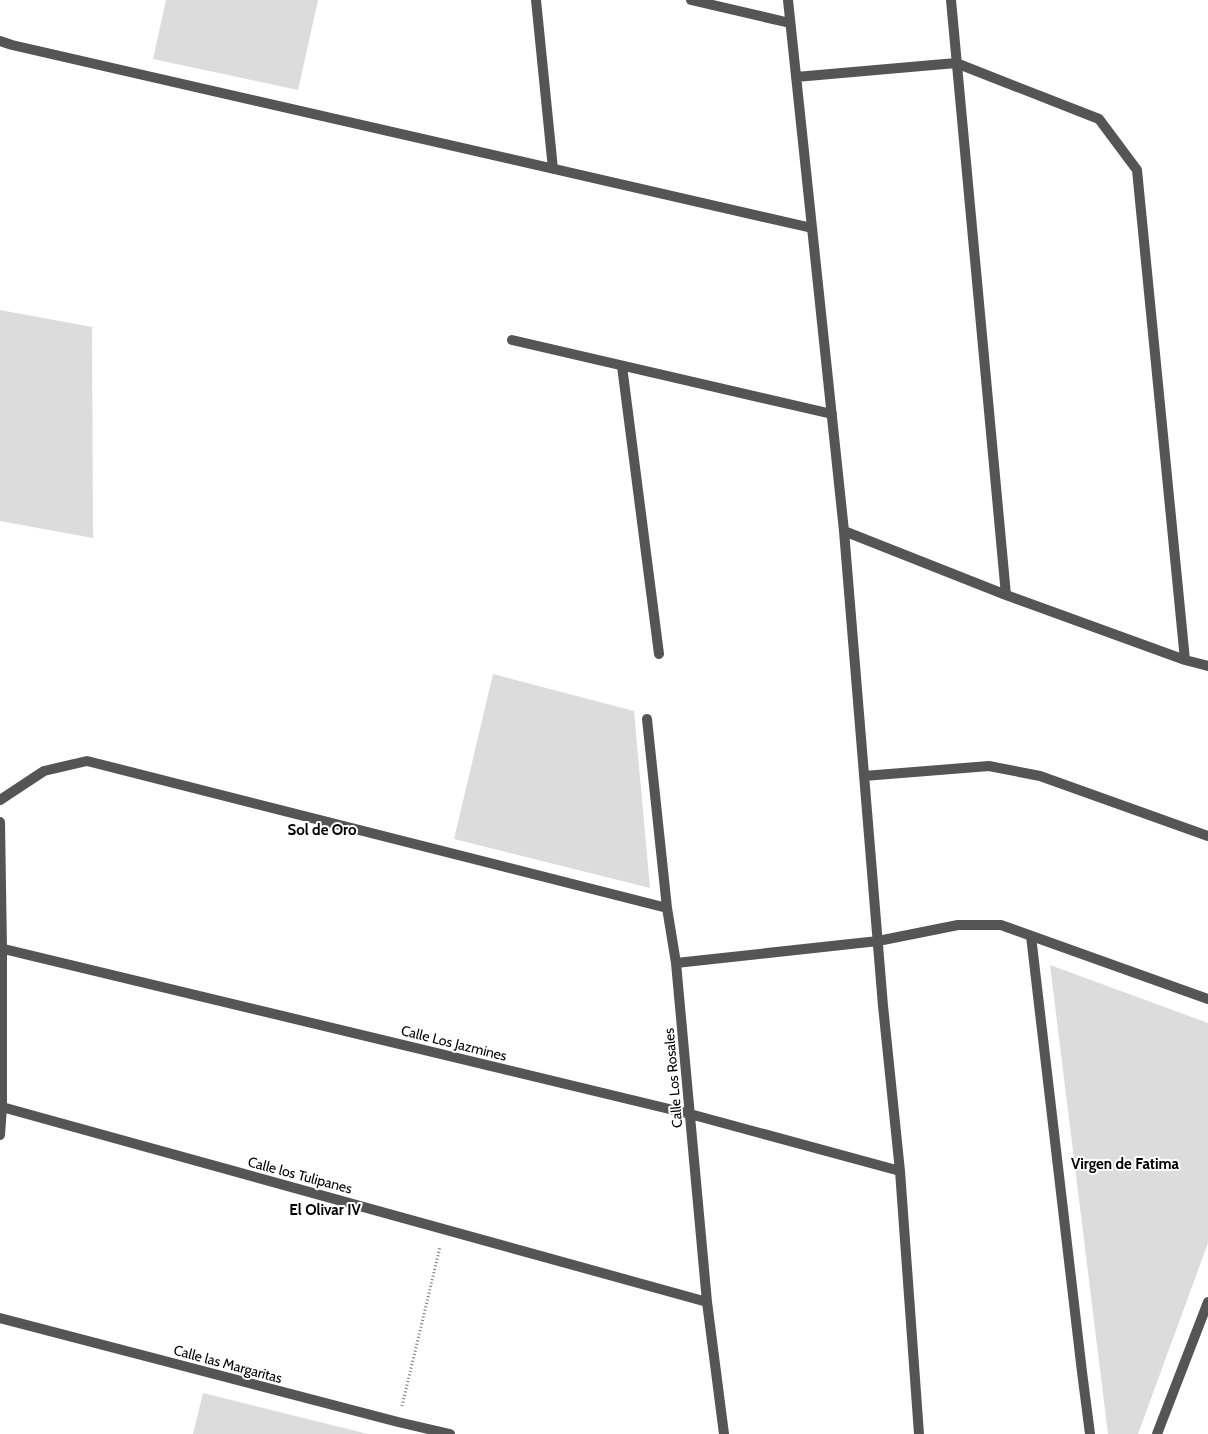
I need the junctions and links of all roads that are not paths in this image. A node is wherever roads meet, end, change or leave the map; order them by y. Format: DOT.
graph roads {
  1 [pos="536,0"];
  2 [pos="691,0"];
  3 [pos="788,0"];
  4 [pos="950,0"];
  5 [pos="790,23"];
  6 [pos="0,41"];
  7 [pos="956,63"];
  8 [pos="796,76"];
  9 [pos="552,168"];
  10 [pos="812,228"];
  11 [pos="512,340"];
  12 [pos="622,366"];
  13 [pos="832,414"];
  14 [pos="844,531"];
  15 [pos="1006,594"];
  16 [pos="659,654"];
  17 [pos="1185,660"];
  18 [pos="1208,666"];
  19 [pos="647,719"];
  20 [pos="864,776"];
  21 [pos="0,800"];
  22 [pos="0,822"];
  23 [pos="1208,836"];
  24 [pos="667,908"];
  25 [pos="1031,936"];
  26 [pos="878,941"];
  27 [pos="1,948"];
  28 [pos="676,963"];
  29 [pos="1208,999"];
  30 [pos="2,1107"];
  31 [pos="690,1114"];
  32 [pos="0,1135"];
  33 [pos="900,1171"];
  34 [pos="707,1302"];
  35 [pos="1208,1302"];
  36 [pos="0,1318"];
  37 [pos="450,1434"];
  38 [pos="724,1434"];
  39 [pos="919,1434"];
  40 [pos="1090,1434"];
  41 [pos="1157,1434"];
  1 -- 9 [label="street"];
  2 -- 5 [label="street"];
  3 -- 5 [label="street"];
  4 -- 7 [label="street"];
  5 -- 8 [label="street"];
  6 -- 9 [label="street"];
  7 -- 8 [label="street"];
  7 -- 15 [label="street"];
  7 -- 17 [label="street"];
  8 -- 10 [label="street"];
  9 -- 10 [label="street"];
  10 -- 13 [label="street"];
  11 -- 12 [label="street"];
  12 -- 13 [label="street"];
  12 -- 16 [label="street"];
  13 -- 14 [label="street"];
  14 -- 15 [label="street"];
  14 -- 20 [label="street"];
  15 -- 17 [label="street"];
  17 -- 18 [label="street"];
  19 -- 24 [label="street, Calle Los Rosales"];
  20 -- 23 [label="street"];
  20 -- 26 [label="street"];
  21 -- 24 [label="street"];
  22 -- 27 [label="street"];
  24 -- 28 [label="street, Calle Los Rosales"];
  25 -- 26 [label="street"];
  25 -- 29 [label="street"];
  25 -- 40 [label="street"];
  26 -- 28 [label="street"];
  26 -- 33 [label="street"];
  27 -- 30 [label="street"];
  27 -- 31 [label="street, Calle Los Jazmines"];
  28 -- 31 [label="street, Calle Los Rosales"];
  30 -- 32 [label="street"];
  30 -- 34 [label="street, Calle los Tulipanes"];
  31 -- 33 [label="street, Calle Los Jazmines"];
  31 -- 34 [label="street, Calle Los Rosales"];
  33 -- 39 [label="street"];
  34 -- 38 [label="street, Calle Los Rosales"];
  35 -- 41 [label="street"];
  36 -- 37 [label="street, Calle las Margaritas"];
}
